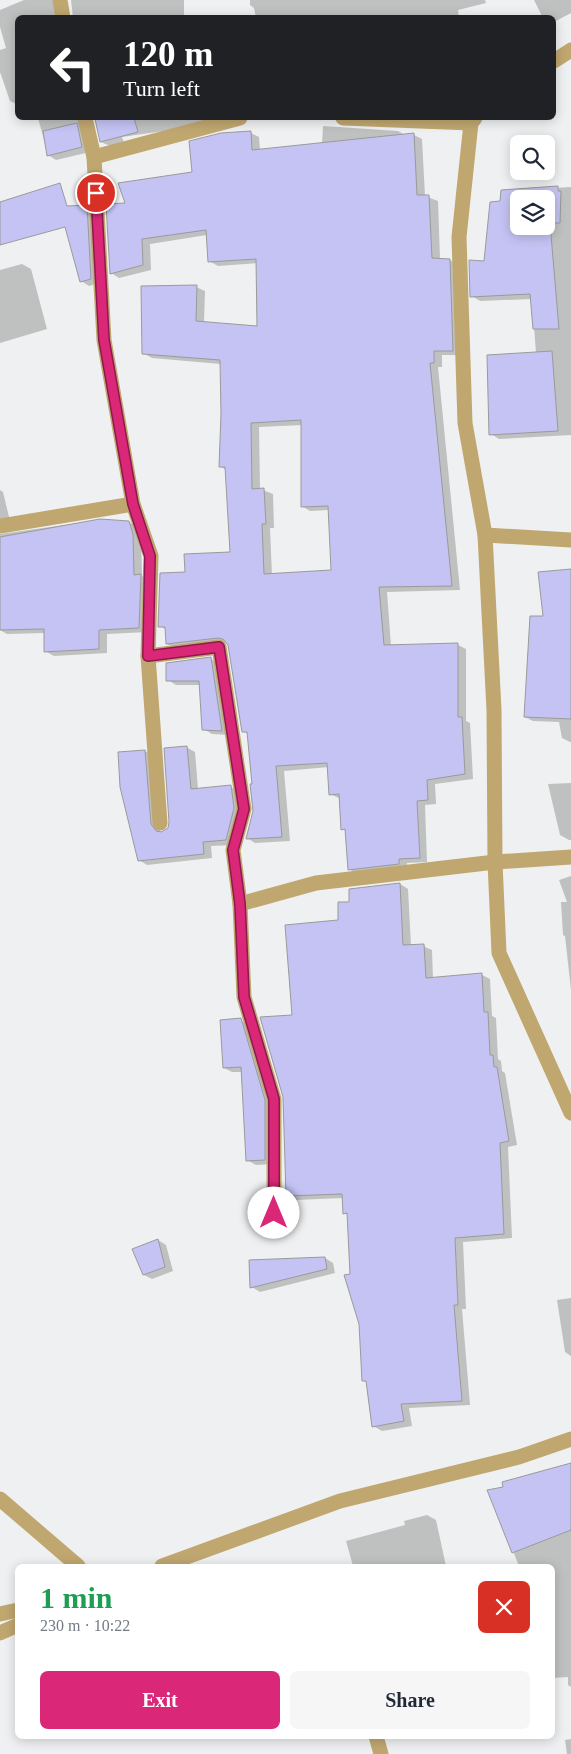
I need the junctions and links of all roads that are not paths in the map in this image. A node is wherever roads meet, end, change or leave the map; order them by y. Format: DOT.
graph roads {
  1 [pos="60,0"];
  2 [pos="62,15"];
  3 [pos="571,50"];
  4 [pos="556,60"];
  5 [pos="85,120"];
  6 [pos="232,120"];
  7 [pos="473,120"];
  8 [pos="94,156"];
  9 [pos="133,504"];
  10 [pos="0,526"];
  11 [pos="485,535"];
  12 [pos="571,540"];
  13 [pos="148,656"];
  14 [pos="160,823"];
  15 [pos="571,857"];
  16 [pos="495,862"];
  17 [pos="240,904"];
  18 [pos="571,1113"];
  19 [pos="274,1213"];
  20 [pos="571,1439"];
  21 [pos="0,1499"];
  22 [pos="76,1564"];
  23 [pos="167,1564"];
  24 [pos="15,1611"];
  25 [pos="0,1614"];
  26 [pos="15,1626"];
  27 [pos="0,1633"];
  28 [pos="377,1739"];
  29 [pos="381,1754"];
  1 -- 2 [label="street"];
  3 -- 4 [label="street"];
  5 -- 8 [label="street"];
  6 -- 8 [label="street"];
  7 -- 11 [label="street"];
  8 -- 9 [label="street"];
  9 -- 10 [label="street"];
  9 -- 13 [label="street"];
  11 -- 12 [label="street"];
  11 -- 16 [label="street"];
  13 -- 14 [label="street"];
  13 -- 17 [label="street"];
  15 -- 16 [label="street"];
  16 -- 17 [label="street"];
  16 -- 18 [label="street"];
  17 -- 19 [label="street"];
  20 -- 23 [label="street"];
  21 -- 22 [label="street"];
  24 -- 25 [label="street"];
  26 -- 27 [label="street"];
  28 -- 29 [label="street"];
}
